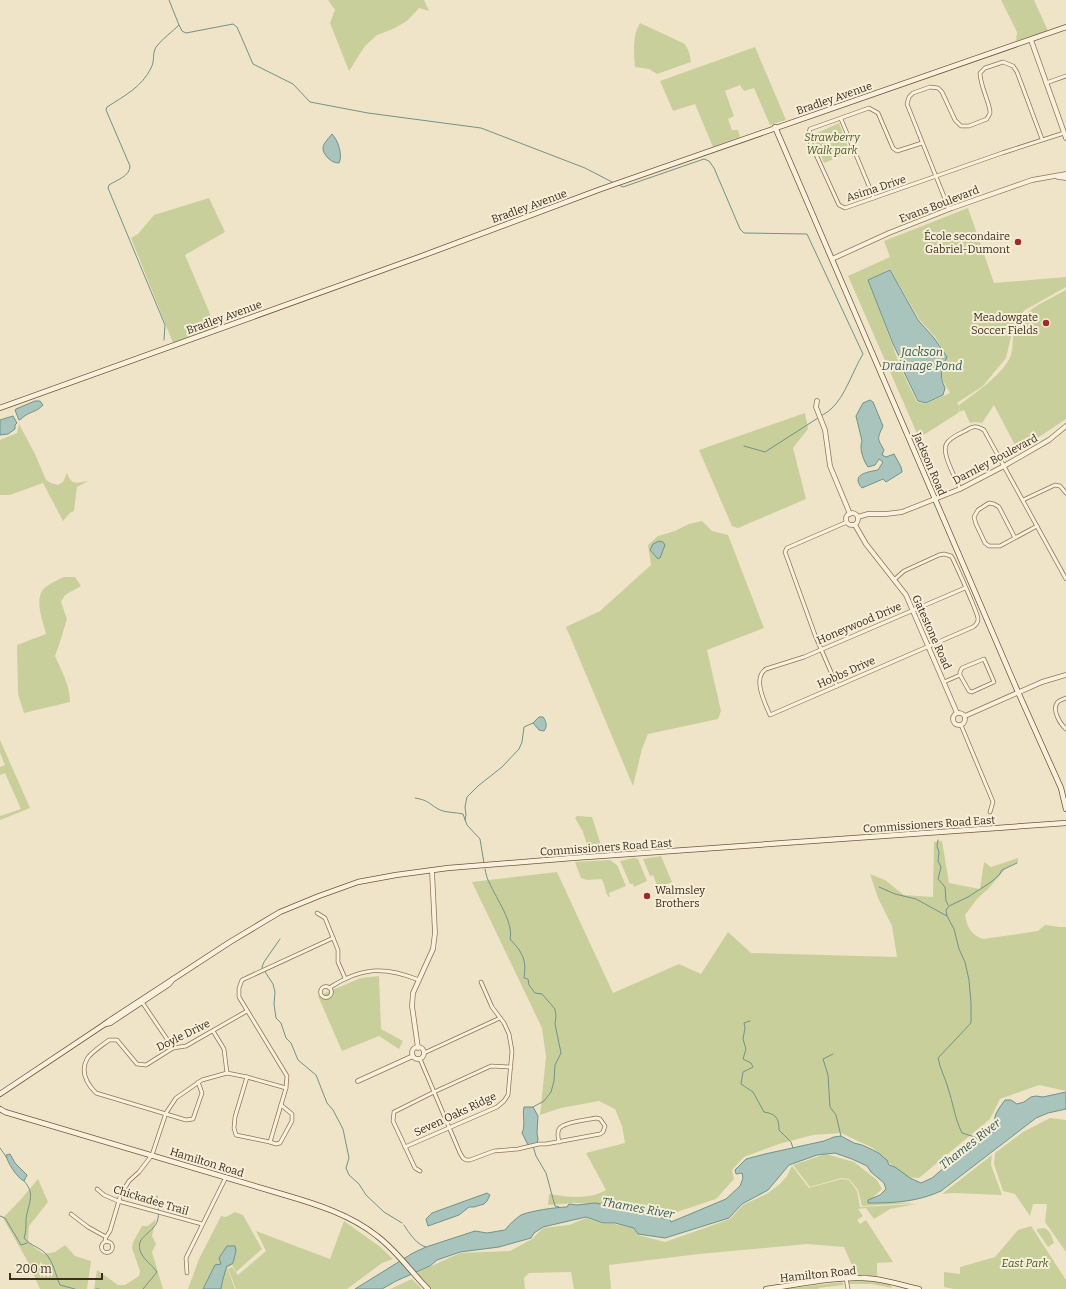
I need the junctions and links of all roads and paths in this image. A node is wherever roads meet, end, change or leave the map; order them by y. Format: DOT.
graph roads {
  1 [pos="1066,27"];
  2 [pos="1031,40"];
  3 [pos="1066,76"];
  4 [pos="1046,83"];
  5 [pos="841,119"];
  6 [pos="775,128"];
  7 [pos="1064,133"];
  8 [pos="1066,138"];
  9 [pos="1042,139"];
  10 [pos="922,143"];
  11 [pos="1066,174"];
  12 [pos="936,176"];
  13 [pos="1056,176"];
  14 [pos="1066,178"];
  15 [pos="874,198"];
  16 [pos="949,209"];
  17 [pos="832,259"];
  18 [pos="817,402"];
  19 [pos="0,408"];
  20 [pos="1066,427"];
  21 [pos="1004,466"];
  22 [pos="960,489"];
  23 [pos="1066,493"];
  24 [pos="935,499"];
  25 [pos="1023,500"];
  26 [pos="850,514"];
  27 [pos="858,517"];
  28 [pos="847,522"];
  29 [pos="855,525"];
  30 [pos="1037,526"];
  31 [pos="1015,538"];
  32 [pos="1065,577"];
  33 [pos="895,579"];
  34 [pos="965,588"];
  35 [pos="913,610"];
  36 [pos="928,646"];
  37 [pos="821,650"];
  38 [pos="960,675"];
  39 [pos="1066,675"];
  40 [pos="944,682"];
  41 [pos="837,686"];
  42 [pos="1018,692"];
  43 [pos="1066,698"];
  44 [pos="957,713"];
  45 [pos="770,715"];
  46 [pos="965,716"];
  47 [pos="961,725"];
  48 [pos="1066,729"];
  49 [pos="1066,809"];
  50 [pos="990,812"];
  51 [pos="1066,823"];
  52 [pos="432,871"];
  53 [pos="317,913"];
  54 [pos="333,938"];
  55 [pos="345,978"];
  56 [pos="173,979"];
  57 [pos="419,980"];
  58 [pos="481,982"];
  59 [pos="329,988"];
  60 [pos="142,1002"];
  61 [pos="247,1011"];
  62 [pos="500,1018"];
  63 [pos="105,1024"];
  64 [pos="213,1031"];
  65 [pos="173,1048"];
  66 [pos="418,1048"];
  67 [pos="424,1053"];
  68 [pos="413,1056"];
  69 [pos="420,1059"];
  70 [pos="511,1067"];
  71 [pos="227,1073"];
  72 [pos="247,1077"];
  73 [pos="358,1081"];
  74 [pos="198,1082"];
  75 [pos="286,1088"];
  76 [pos="434,1092"];
  77 [pos="0,1094"];
  78 [pos="281,1106"];
  79 [pos="0,1109"];
  80 [pos="2,1112"];
  81 [pos="166,1113"];
  82 [pos="450,1127"];
  83 [pos="270,1142"];
  84 [pos="559,1142"];
  85 [pos="405,1147"];
  86 [pos="152,1155"];
  87 [pos="420,1171"];
  88 [pos="226,1177"];
  89 [pos="97,1189"];
  90 [pos="118,1200"];
  91 [pos="71,1214"];
  92 [pos="202,1224"];
  93 [pos="187,1273"];
  94 [pos="846,1278"];
  95 [pos="894,1283"];
  96 [pos="428,1289"];
  97 [pos="766,1289"];
  98 [pos="848,1289"];
  99 [pos="894,1289"];
  100 [pos="920,1289"];
  1 -- 2 [label="main road, Bradley Avenue"];
  2 -- 4 [label="street"];
  2 -- 6 [label="main road, Bradley Avenue"];
  3 -- 4 [label="street"];
  4 -- 7 [label="street"];
  5 -- 10 [label="street, Asima Drive"];
  5 -- 15 [label="street"];
  5 -- 15 [label="street, Asima Drive"];
  6 -- 17 [label="main road, Jackson Road"];
  6 -- 19 [label="main road, Bradley Avenue"];
  7 -- 8 [label="street"];
  7 -- 9 [label="street, Asima Drive"];
  9 -- 10 [label="street"];
  9 -- 12 [label="street, Asima Drive"];
  10 -- 12 [label="street"];
  11 -- 13 [label="street, Evans Boulevard"];
  12 -- 15 [label="street, Asima Drive"];
  12 -- 16 [label="street"];
  13 -- 14 [label="street, Evans Boulevard"];
  13 -- 16 [label="street, Evans Boulevard"];
  16 -- 17 [label="street, Evans Boulevard"];
  17 -- 24 [label="main road, Jackson Road"];
  18 -- 26 [label="street"];
  20 -- 21 [label="street, Darnley Boulevard"];
  21 -- 22 [label="street, Darnley Boulevard"];
  21 -- 22 [label="street"];
  21 -- 25 [label="street"];
  22 -- 24 [label="street, Darnley Boulevard"];
  23 -- 25 [label="street"];
  24 -- 27 [label="street, Darnley Boulevard"];
  24 -- 42 [label="main road, Jackson Road"];
  25 -- 30 [label="street"];
  26 -- 27 [label="street"];
  26 -- 28 [label="street"];
  27 -- 29 [label="street"];
  28 -- 29 [label="street"];
  28 -- 37 [label="street"];
  29 -- 33 [label="street, Gatestone Road"];
  30 -- 31 [label="street"];
  30 -- 32 [label="street"];
  31 -- 31 [label="street"];
  33 -- 34 [label="street"];
  33 -- 35 [label="street, Gatestone Road"];
  34 -- 35 [label="street, Honeywood Drive"];
  34 -- 36 [label="street, Hobbs Drive"];
  35 -- 36 [label="street, Gatestone Road"];
  35 -- 37 [label="street, Honeywood Drive"];
  36 -- 40 [label="street, Gatestone Road"];
  36 -- 41 [label="street, Hobbs Drive"];
  37 -- 41 [label="street"];
  37 -- 45 [label="street, Honeywood Drive"];
  38 -- 38 [label="street"];
  38 -- 40 [label="street"];
  39 -- 42 [label="street"];
  40 -- 44 [label="street, Gatestone Road"];
  41 -- 45 [label="street, Hobbs Drive"];
  42 -- 46 [label="street"];
  42 -- 49 [label="main road, Jackson Road"];
  43 -- 48 [label="street"];
  44 -- 46 [label="street"];
  44 -- 47 [label="street"];
  46 -- 47 [label="street"];
  47 -- 50 [label="street"];
  51 -- 52 [label="main road, Commissioners Road East"];
  52 -- 56 [label="main road, Commissioners Road East"];
  52 -- 57 [label="street"];
  53 -- 54 [label="street"];
  54 -- 55 [label="street"];
  54 -- 61 [label="street"];
  55 -- 57 [label="street"];
  55 -- 59 [label="street"];
  56 -- 60 [label="main road, Commissioners Road East"];
  56 -- 63 [label="main road, Commissioners Road East"];
  57 -- 66 [label="street"];
  58 -- 62 [label="street, Seven Oaks Ridge"];
  60 -- 63 [label="main road, Commissioners Road East"];
  60 -- 65 [label="street"];
  61 -- 64 [label="street, Doyle Drive"];
  61 -- 75 [label="street"];
  62 -- 67 [label="street"];
  62 -- 70 [label="street, Seven Oaks Ridge"];
  63 -- 77 [label="main road, Commissioners Road East"];
  64 -- 65 [label="street, Doyle Drive"];
  64 -- 71 [label="street"];
  65 -- 81 [label="street, Doyle Drive"];
  66 -- 67 [label="street"];
  66 -- 68 [label="street"];
  67 -- 69 [label="street"];
  68 -- 69 [label="street"];
  68 -- 73 [label="street"];
  69 -- 76 [label="street"];
  70 -- 76 [label="street"];
  70 -- 82 [label="street, Seven Oaks Ridge"];
  71 -- 72 [label="street"];
  71 -- 74 [label="street"];
  72 -- 75 [label="street"];
  72 -- 83 [label="street"];
  74 -- 81 [label="street"];
  74 -- 81 [label="street"];
  75 -- 78 [label="street"];
  76 -- 82 [label="street"];
  76 -- 85 [label="street"];
  78 -- 83 [label="street"];
  78 -- 83 [label="street"];
  79 -- 80 [label="main road, Hamilton Road"];
  80 -- 86 [label="main road, Hamilton Road"];
  81 -- 86 [label="street"];
  82 -- 84 [label="street"];
  82 -- 85 [label="street, Seven Oaks Ridge"];
  84 -- 84 [label="street"];
  85 -- 87 [label="street"];
  86 -- 88 [label="main road, Hamilton Road"];
  86 -- 90 [label="street"];
  88 -- 92 [label="street"];
  88 -- 96 [label="main road, Hamilton Road"];
  89 -- 90 [label="street, Chickadee Trail"];
  90 -- 91 [label="street"];
  90 -- 92 [label="street, Chickadee Trail"];
  92 -- 93 [label="street"];
  94 -- 95 [label="main road, Hamilton Road"];
  94 -- 97 [label="main road, Hamilton Road"];
  94 -- 98 [label="street"];
  95 -- 99 [label="street"];
  95 -- 100 [label="main road, Hamilton Road"];
}
